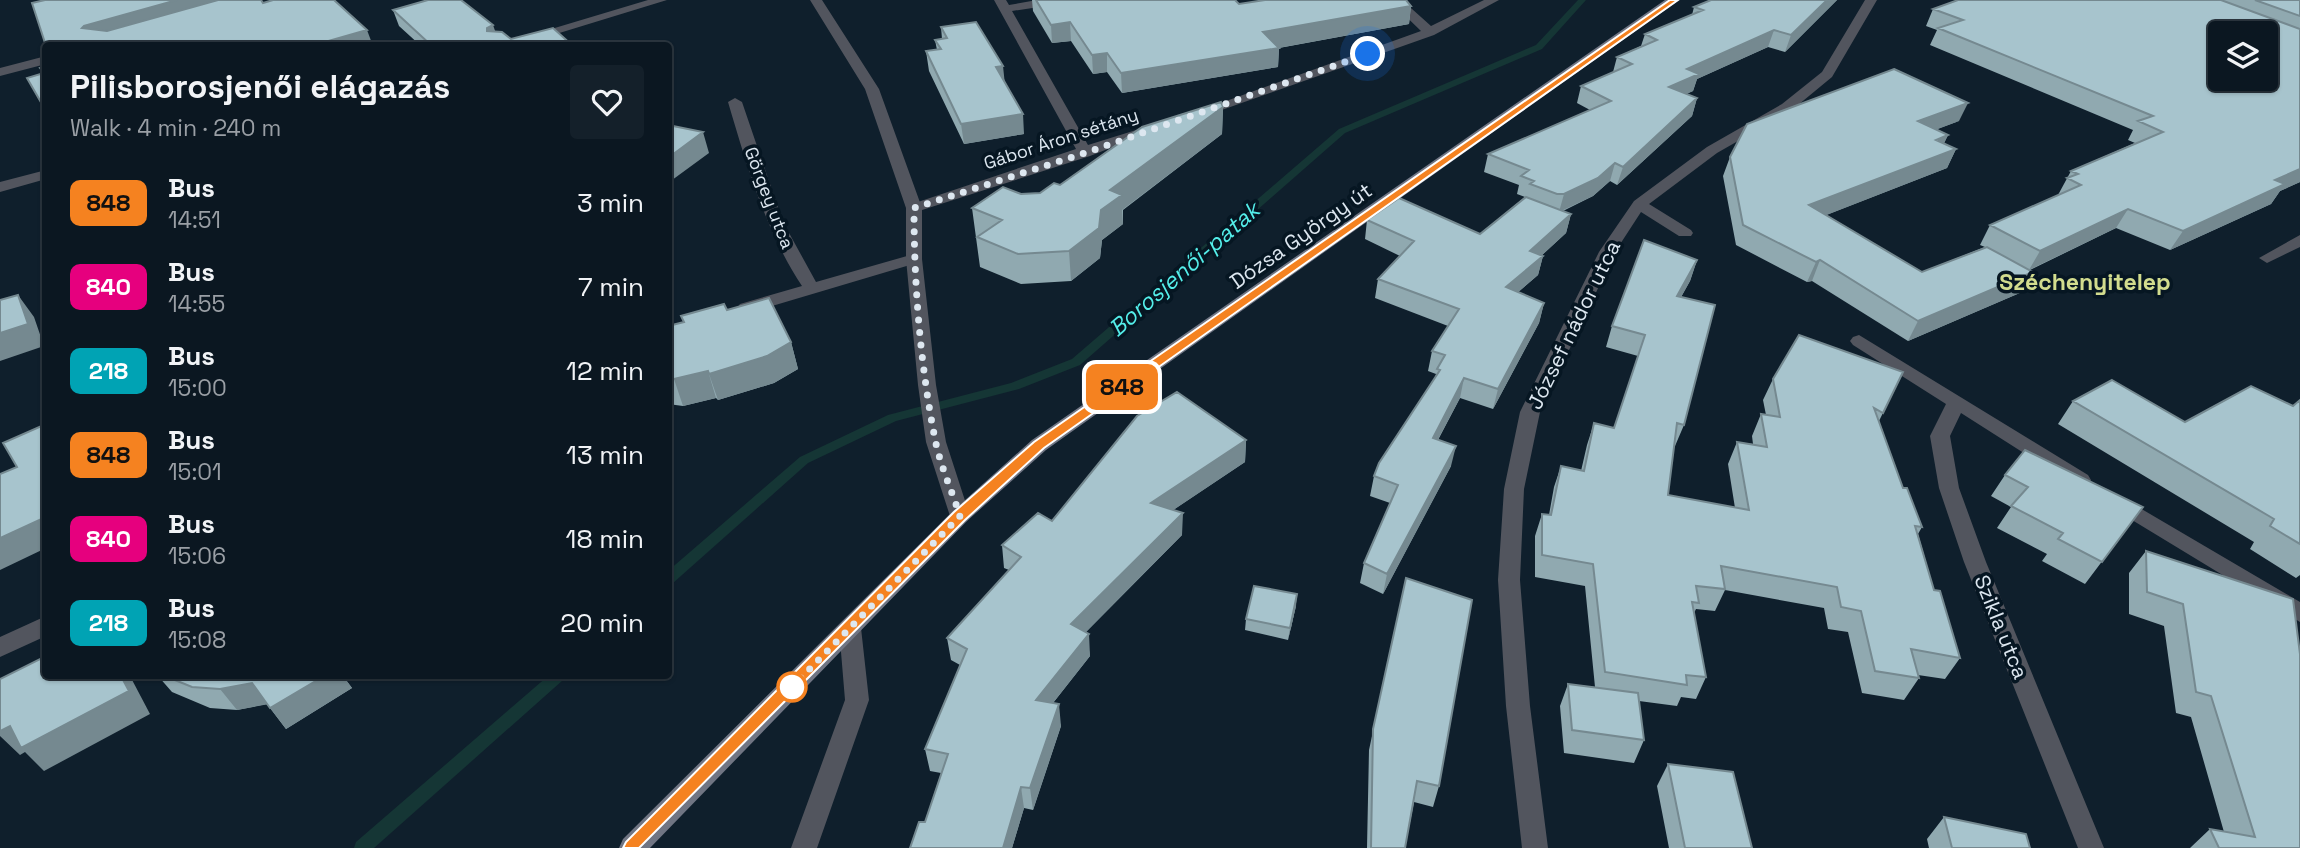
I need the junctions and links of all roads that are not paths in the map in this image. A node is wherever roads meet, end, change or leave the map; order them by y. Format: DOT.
graph roads {
  1 [pos="661,0"];
  2 [pos="816,0"];
  3 [pos="1059,0"];
  4 [pos="1395,0"];
  5 [pos="1493,0"];
  6 [pos="1674,0"];
  7 [pos="1871,0"];
  8 [pos="1002,4"];
  9 [pos="1430,32"];
  10 [pos="515,42"];
  11 [pos="42,61"];
  12 [pos="0,72"];
  13 [pos="735,102"];
  14 [pos="1085,153"];
  15 [pos="42,175"];
  16 [pos="0,187"];
  17 [pos="1639,204"];
  18 [pos="914,208"];
  19 [pos="1685,233"];
  20 [pos="2300,240"];
  21 [pos="2267,258"];
  22 [pos="914,259"];
  23 [pos="813,288"];
  24 [pos="728,313"];
  25 [pos="1859,341"];
  26 [pos="1956,403"];
  27 [pos="960,516"];
  28 [pos="2300,614"];
  29 [pos="42,627"];
  30 [pos="850,628"];
  31 [pos="0,648"];
  32 [pos="632,848"];
  33 [pos="804,848"];
  34 [pos="1535,848"];
  35 [pos="2091,848"];
  1 -- 10 [label="street"];
  2 -- 18 [label="street"];
  3 -- 8 [label="street"];
  4 -- 9 [label="street"];
  5 -- 9 [label="street, Gábor Áron sétány"];
  6 -- 27 [label="main road, Dózsa György út"];
  7 -- 17 [label="street, József nádor utca"];
  8 -- 14 [label="street"];
  9 -- 14 [label="street, Gábor Áron sétány"];
  11 -- 12 [label="street"];
  13 -- 23 [label="street, Görgey utca"];
  14 -- 18 [label="street, Gábor Áron sétány"];
  15 -- 16 [label="street"];
  17 -- 19 [label="street"];
  17 -- 34 [label="street, József nádor utca"];
  18 -- 22 [label="street"];
  20 -- 21 [label="street"];
  22 -- 23 [label="street"];
  22 -- 27 [label="street"];
  23 -- 24 [label="street"];
  25 -- 26 [label="street"];
  26 -- 28 [label="street"];
  26 -- 35 [label="street, Szikla utca"];
  27 -- 30 [label="main road, Dózsa György út"];
  29 -- 31 [label="street"];
  30 -- 32 [label="main road, Dózsa György út"];
  30 -- 33 [label="street"];
}
